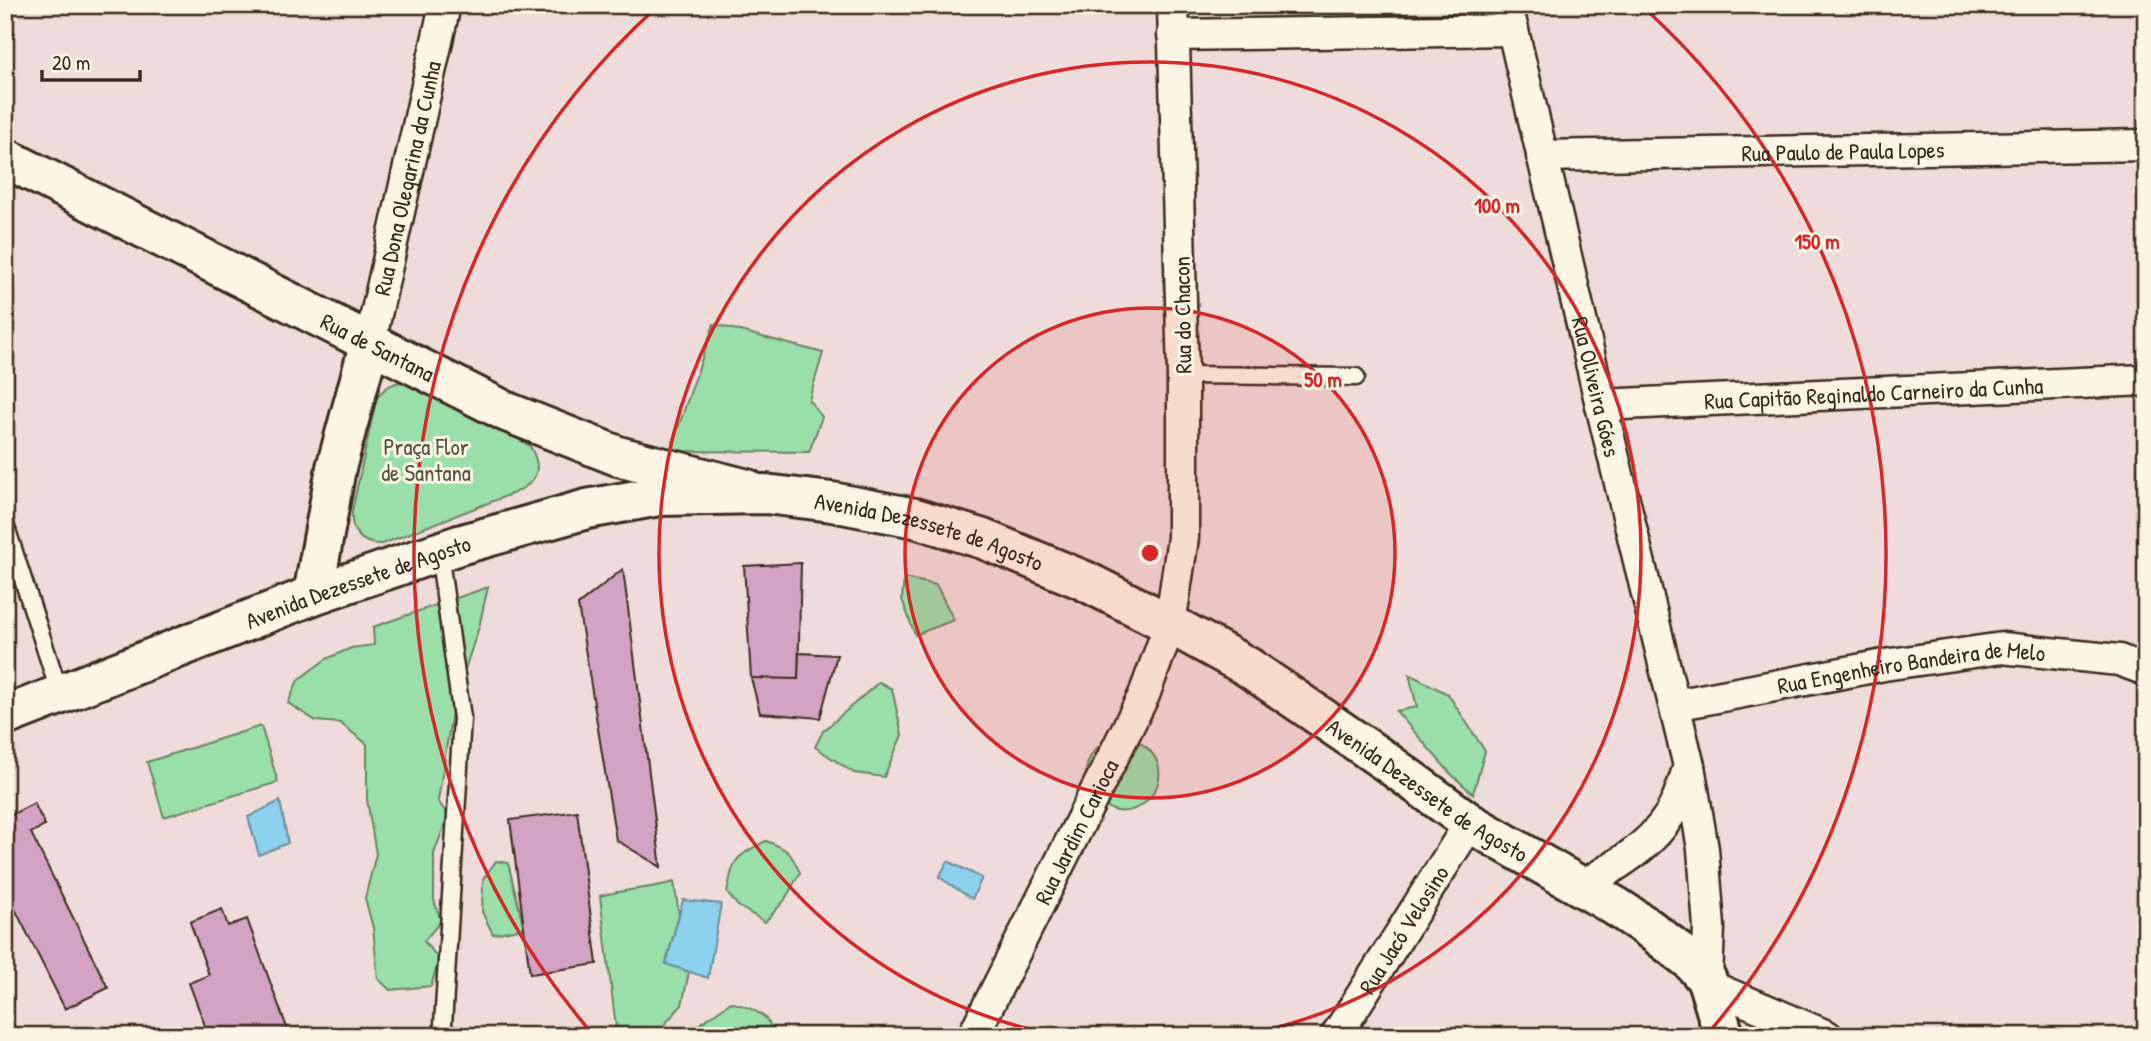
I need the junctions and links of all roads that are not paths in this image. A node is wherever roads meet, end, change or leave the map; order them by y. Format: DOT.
graph roads {
  1 [pos="445,5"];
  2 [pos="1173,5"];
  3 [pos="1510,18"];
  4 [pos="1173,36"];
  5 [pos="2146,145"];
  6 [pos="1542,156"];
  7 [pos="5,158"];
  8 [pos="370,342"];
  9 [pos="1183,375"];
  10 [pos="1356,377"];
  11 [pos="2146,380"];
  12 [pos="1601,405"];
  13 [pos="765,494"];
  14 [pos="5,524"];
  15 [pos="439,552"];
  16 [pos="313,595"];
  17 [pos="1170,624"];
  18 [pos="2146,670"];
  19 [pos="60,694"];
  20 [pos="1675,705"];
  21 [pos="5,716"];
  22 [pos="1689,766"];
  23 [pos="1470,823"];
  24 [pos="1581,886"];
  25 [pos="1709,983"];
  26 [pos="445,1036"];
  27 [pos="973,1036"];
  28 [pos="1336,1036"];
  29 [pos="1724,1036"];
  30 [pos="1827,1036"];
  1 -- 8 [label="street, Rua Dona Olegarina da Cunha"];
  2 -- 4 [label="street, Rua do Chacon"];
  3 -- 4 [label="street"];
  3 -- 6 [label="street, Rua Oliveira Góes"];
  4 -- 9 [label="street, Rua do Chacon"];
  5 -- 6 [label="street, Rua Paulo de Paula Lopes"];
  6 -- 12 [label="street, Rua Oliveira Góes"];
  7 -- 8 [label="main road, Rua de Santana"];
  8 -- 13 [label="main road, Rua de Santana"];
  8 -- 16 [label="main road, Rua Dona Olegarina da Cunha"];
  9 -- 10 [label="lane"];
  9 -- 17 [label="street, Rua do Chacon"];
  11 -- 12 [label="street, Rua Capitão Reginaldo Carneiro da Cunha"];
  12 -- 20 [label="street, Rua Oliveira Góes"];
  13 -- 15 [label="main road, Avenida Dezessete de Agosto"];
  13 -- 17 [label="main road, Avenida Dezessete de Agosto"];
  14 -- 19 [label="lane"];
  15 -- 16 [label="main road, Avenida Dezessete de Agosto"];
  15 -- 26 [label="lane"];
  16 -- 19 [label="main road, Avenida Dezessete de Agosto"];
  17 -- 23 [label="main road, Avenida Dezessete de Agosto"];
  17 -- 27 [label="street, Rua Jardim Carioca"];
  18 -- 20 [label="street, Rua Engenheiro Bandeira de Melo"];
  19 -- 21 [label="main road, Avenida Dezessete de Agosto"];
  20 -- 22 [label="street, Rua Oliveira Góes"];
  22 -- 24 [label="street"];
  22 -- 25 [label="street, Rua Oliveira Góes"];
  23 -- 24 [label="main road, Avenida Dezessete de Agosto"];
  23 -- 28 [label="street, Rua Jacó Velosino"];
  24 -- 25 [label="main road, Avenida Dezessete de Agosto"];
  25 -- 29 [label="main road, Avenida Dezessete de Agosto"];
  25 -- 30 [label="street"];
}
